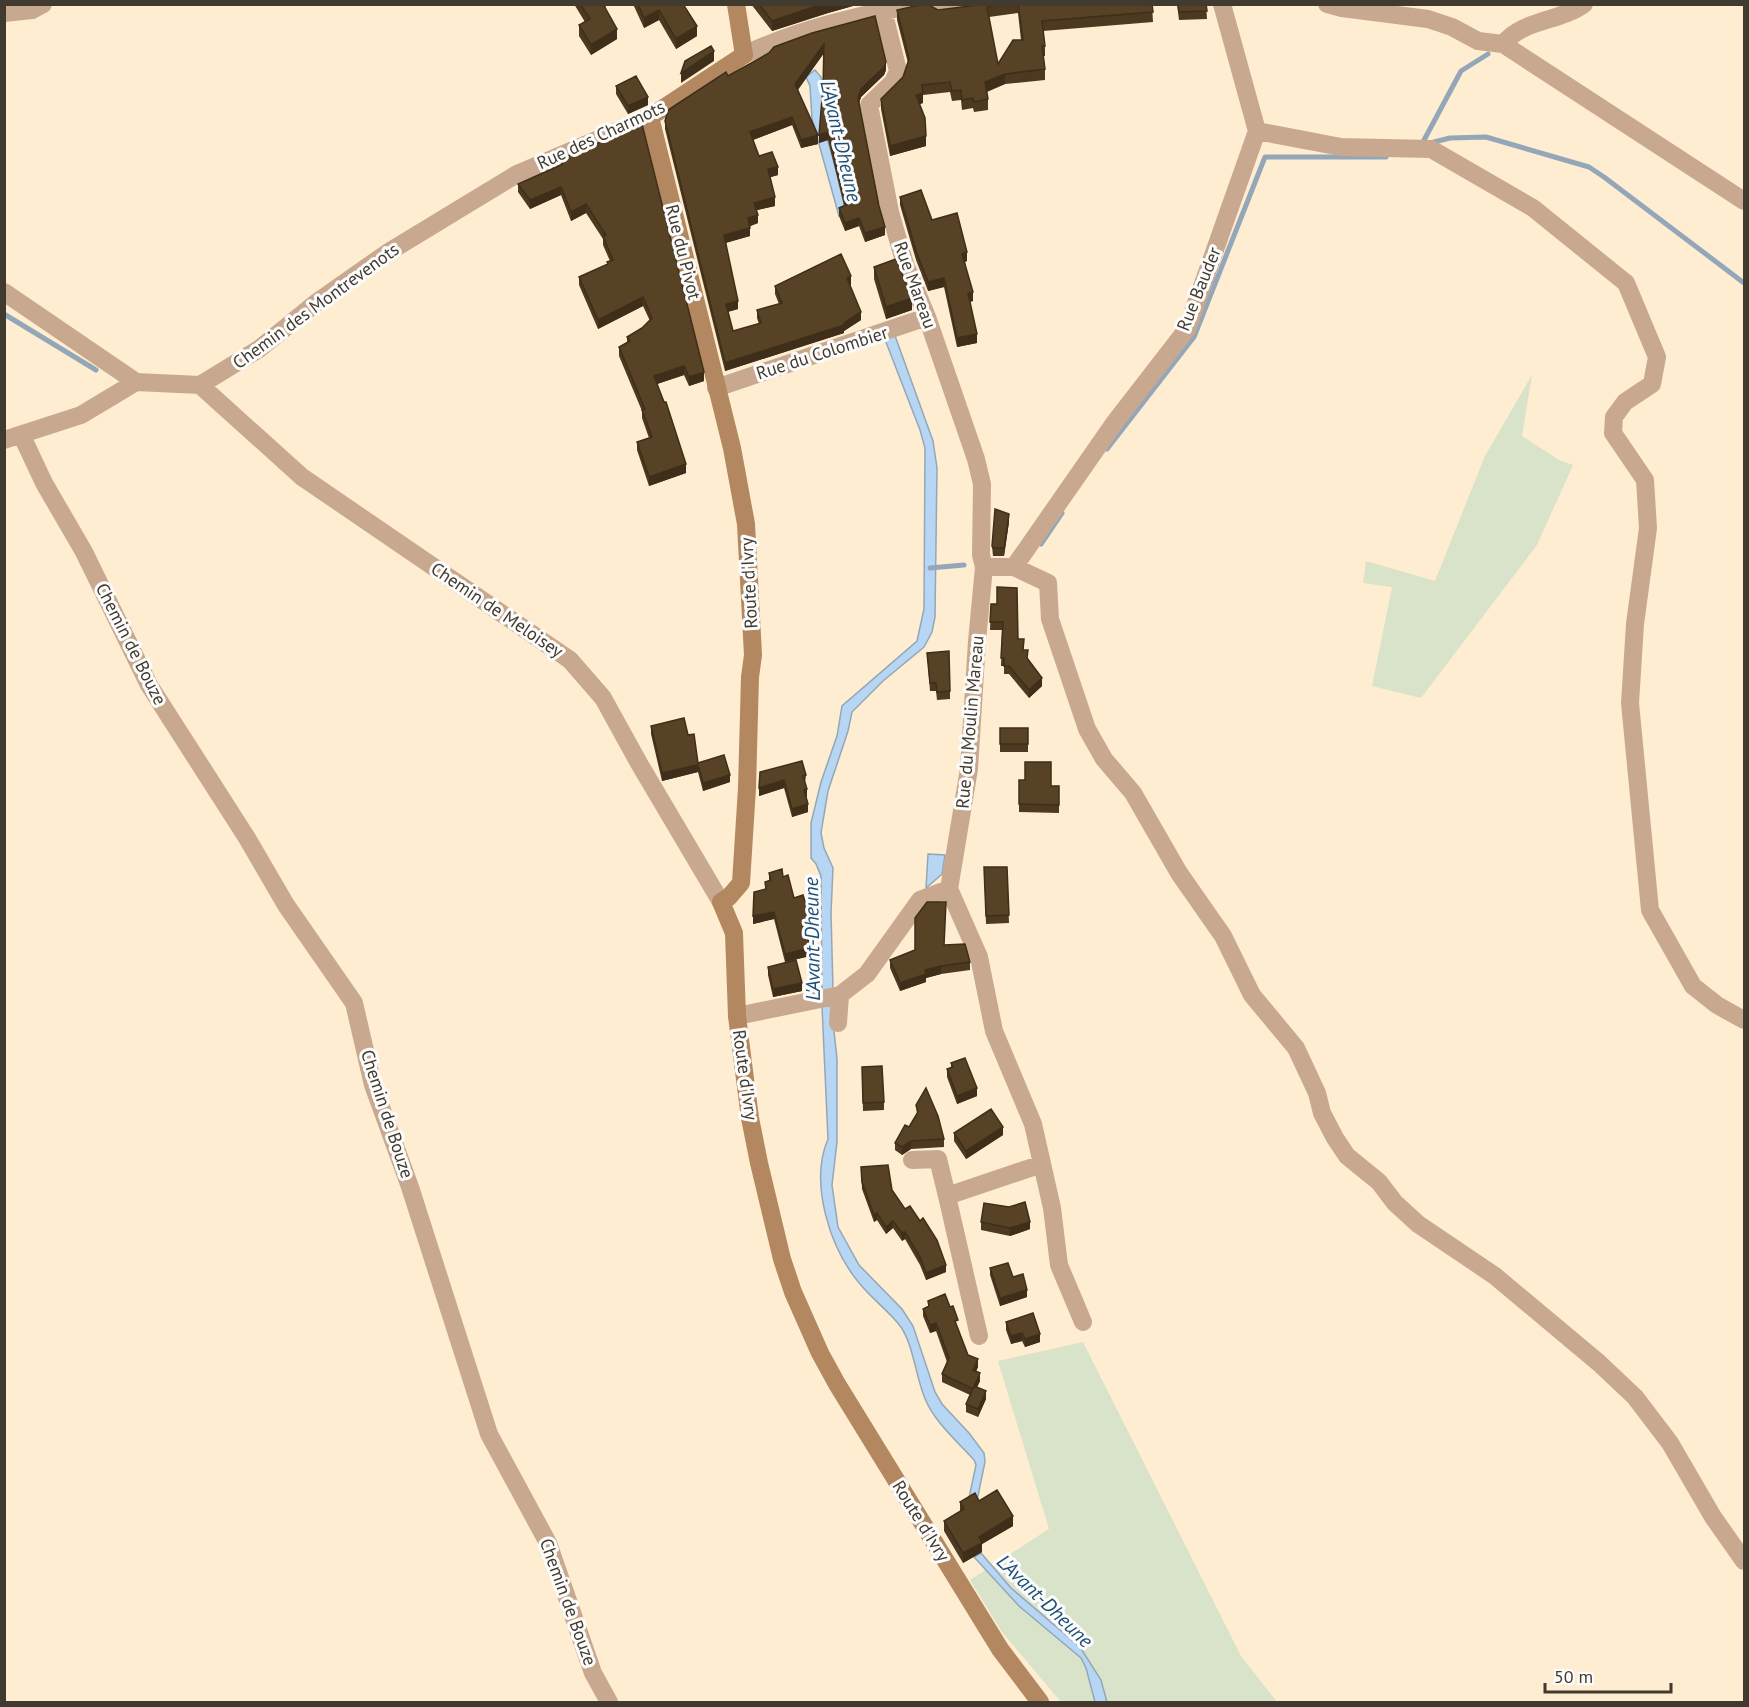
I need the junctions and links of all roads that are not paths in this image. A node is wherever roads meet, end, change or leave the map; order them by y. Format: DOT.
graph roads {
  1 [pos="43,4"];
  2 [pos="736,4"];
  3 [pos="922,4"];
  4 [pos="931,4"];
  5 [pos="984,4"];
  6 [pos="1222,4"];
  7 [pos="1327,4"];
  8 [pos="1584,4"];
  9 [pos="883,10"];
  10 [pos="4,13"];
  11 [pos="1503,44"];
  12 [pos="744,55"];
  13 [pos="650,117"];
  14 [pos="1257,130"];
  15 [pos="518,174"];
  16 [pos="1744,201"];
  17 [pos="4,292"];
  18 [pos="927,317"];
  19 [pos="136,382"];
  20 [pos="200,385"];
  21 [pos="717,388"];
  22 [pos="13,438"];
  23 [pos="984,567"];
  24 [pos="1014,567"];
  25 [pos="950,889"];
  26 [pos="721,902"];
  27 [pos="832,997"];
  28 [pos="737,1016"];
  29 [pos="1744,1020"];
  30 [pos="838,1023"];
  31 [pos="912,1160"];
  32 [pos="1042,1164"];
  33 [pos="947,1196"];
  34 [pos="1083,1322"];
  35 [pos="979,1336"];
  36 [pos="1744,1561"];
  37 [pos="609,1702"];
  38 [pos="1040,1702"];
  1 -- 10 [label="street"];
  2 -- 12 [label="main road"];
  3 -- 9 [label="street"];
  4 -- 5 [label="street"];
  6 -- 14 [label="street"];
  7 -- 11 [label="street"];
  8 -- 11 [label="street"];
  9 -- 12 [label="street"];
  9 -- 18 [label="street, Rue Mareau"];
  11 -- 16 [label="street"];
  12 -- 13 [label="main road, Rue des Charmots"];
  13 -- 15 [label="street, Rue des Charmots"];
  13 -- 21 [label="main road, Rue du Pivot"];
  14 -- 24 [label="street, Rue Bauder"];
  14 -- 29 [label="street"];
  15 -- 20 [label="street, Chemin des Montrevenots"];
  17 -- 19 [label="street"];
  18 -- 21 [label="street, Rue du Colombier"];
  18 -- 23 [label="street, Rue Mareau"];
  19 -- 20 [label="street"];
  19 -- 22 [label="street"];
  20 -- 26 [label="street, Chemin de Meloisey"];
  21 -- 26 [label="main road, Route d'Ivry"];
  22 -- 37 [label="street, Chemin de Bouze"];
  23 -- 24 [label="street"];
  23 -- 25 [label="street, Rue du Moulin Mareau"];
  24 -- 36 [label="street"];
  25 -- 27 [label="street"];
  25 -- 32 [label="street"];
  26 -- 28 [label="main road, Route d'Ivry"];
  27 -- 28 [label="street"];
  27 -- 30 [label="street"];
  28 -- 38 [label="main road, Route d'Ivry"];
  31 -- 33 [label="street"];
  32 -- 33 [label="street"];
  32 -- 34 [label="street"];
  33 -- 35 [label="street"];
}
